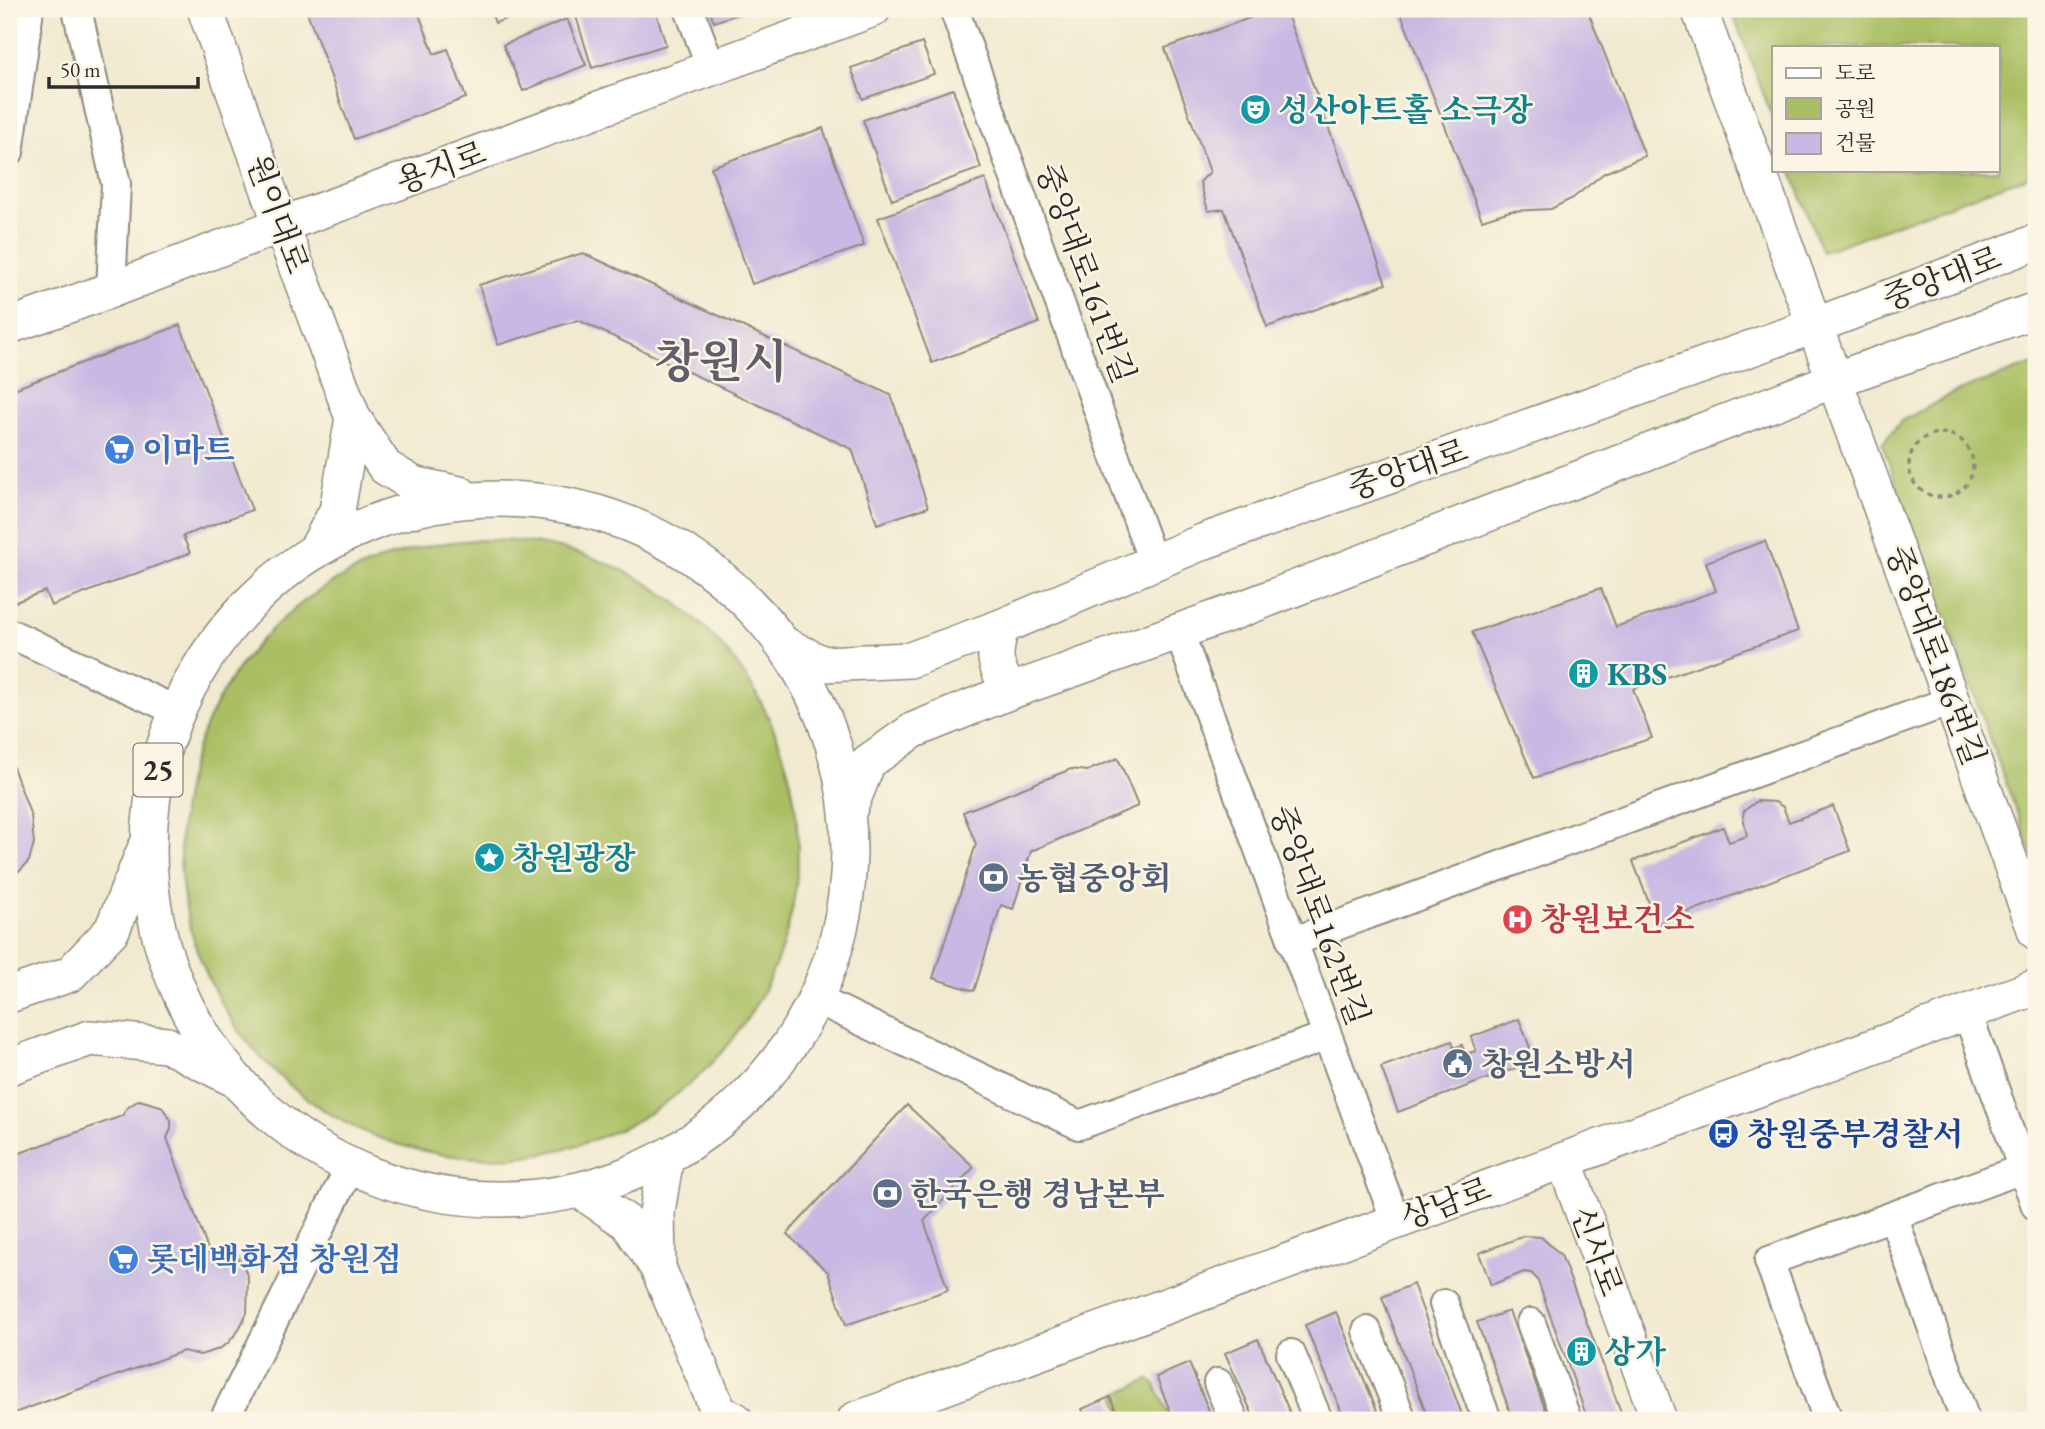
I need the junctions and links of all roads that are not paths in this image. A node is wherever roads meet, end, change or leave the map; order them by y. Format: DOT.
graph roads {
  1 [pos="29,9"];
  2 [pos="77,9"];
  3 [pos="205,9"];
  4 [pos="689,9"];
  5 [pos="873,9"];
  6 [pos="954,9"];
  7 [pos="1699,9"];
  8 [pos="711,67"];
  9 [pos="9,152"];
  10 [pos="281,225"];
  11 [pos="2036,242"];
  12 [pos="111,290"];
  13 [pos="2036,310"];
  14 [pos="9,326"];
  15 [pos="1814,326"];
  16 [pos="1834,380"];
  17 [pos="353,418"];
  18 [pos="513,500"];
  19 [pos="316,550"];
  20 [pos="1153,562"];
  21 [pos="1001,627"];
  22 [pos="1178,632"];
  23 [pos="9,633"];
  24 [pos="781,643"];
  25 [pos="1010,691"];
  26 [pos="1953,700"];
  27 [pos="177,711"];
  28 [pos="847,816"];
  29 [pos="149,839"];
  30 [pos="2036,932"];
  31 [pos="1292,942"];
  32 [pos="2036,986"];
  33 [pos="9,995"];
  34 [pos="816,999"];
  35 [pos="1967,1012"];
  36 [pos="1327,1036"];
  37 [pos="9,1067"];
  38 [pos="239,1082"];
  39 [pos="666,1157"];
  40 [pos="1564,1160"];
  41 [pos="351,1165"];
  42 [pos="2030,1167"];
  43 [pos="579,1190"];
  44 [pos="2036,1206"];
  45 [pos="1893,1216"];
  46 [pos="1396,1222"];
  47 [pos="658,1268"];
  48 [pos="1444,1304"];
  49 [pos="1531,1323"];
  50 [pos="1367,1331"];
  51 [pos="1291,1354"];
  52 [pos="1218,1383"];
  53 [pos="723,1418"];
  54 [pos="224,1420"];
  55 [pos="855,1420"];
  56 [pos="1234,1420"];
  57 [pos="1318,1420"];
  58 [pos="1402,1420"];
  59 [pos="1487,1420"];
  60 [pos="1567,1420"];
  61 [pos="1659,1420"];
  62 [pos="1828,1420"];
  63 [pos="1965,1420"];
  1 -- 9 [label="street"];
  2 -- 12 [label="street"];
  3 -- 10 [label="main road, 원이대로"];
  4 -- 8 [label="street"];
  5 -- 8 [label="main road, 용지로"];
  6 -- 20 [label="street, 중앙대로161번길"];
  7 -- 15 [label="main road, 중앙대로186번길"];
  8 -- 10 [label="main road, 용지로"];
  10 -- 12 [label="main road, 용지로"];
  10 -- 17 [label="main road, 원이대로"];
  11 -- 15 [label="main road, 중앙대로"];
  12 -- 14 [label="main road, 용지로"];
  13 -- 16 [label="main road, 중앙대로"];
  15 -- 16 [label="main road, 중앙대로186번길"];
  15 -- 20 [label="main road, 중앙대로"];
  16 -- 22 [label="main road, 중앙대로"];
  16 -- 26 [label="main road, 중앙대로186번길"];
  17 -- 18 [label="main road, 원이대로"];
  17 -- 19 [label="main road"];
  18 -- 19 [label="main road, 25"];
  18 -- 24 [label="main road, 25"];
  19 -- 27 [label="main road, 25"];
  20 -- 21 [label="main road, 중앙대로"];
  21 -- 24 [label="main road, 중앙대로"];
  21 -- 25 [label="main road"];
  22 -- 25 [label="main road, 중앙대로"];
  22 -- 31 [label="street, 중앙대로162번길"];
  23 -- 27 [label="street"];
  24 -- 28 [label="main road, 25"];
  25 -- 28 [label="main road, 중앙대로"];
  26 -- 30 [label="main road, 중앙대로186번길"];
  26 -- 31 [label="street"];
  27 -- 29 [label="main road, 25"];
  28 -- 34 [label="main road, 25"];
  29 -- 33 [label="main road"];
  29 -- 38 [label="main road, 25"];
  31 -- 36 [label="street, 중앙대로162번길"];
  32 -- 35 [label="main road, 상남로"];
  34 -- 36 [label="street"];
  34 -- 39 [label="main road, 25"];
  35 -- 40 [label="main road, 상남로"];
  35 -- 42 [label="street"];
  36 -- 46 [label="street, 중앙대로162번길"];
  37 -- 38 [label="main road"];
  38 -- 41 [label="main road, 25"];
  39 -- 43 [label="main road, 25"];
  39 -- 47 [label="main road"];
  40 -- 46 [label="main road, 상남로"];
  40 -- 61 [label="main road, 신사로"];
  41 -- 43 [label="main road, 25"];
  41 -- 54 [label="street"];
  42 -- 44 [label="street"];
  42 -- 45 [label="street"];
  43 -- 47 [label="main road"];
  45 -- 62 [label="street"];
  45 -- 63 [label="street"];
  46 -- 55 [label="main road, 상남로"];
  47 -- 53 [label="main road"];
  48 -- 59 [label="street"];
  49 -- 60 [label="street"];
  50 -- 58 [label="street"];
  51 -- 57 [label="street"];
  52 -- 56 [label="street"];
}
